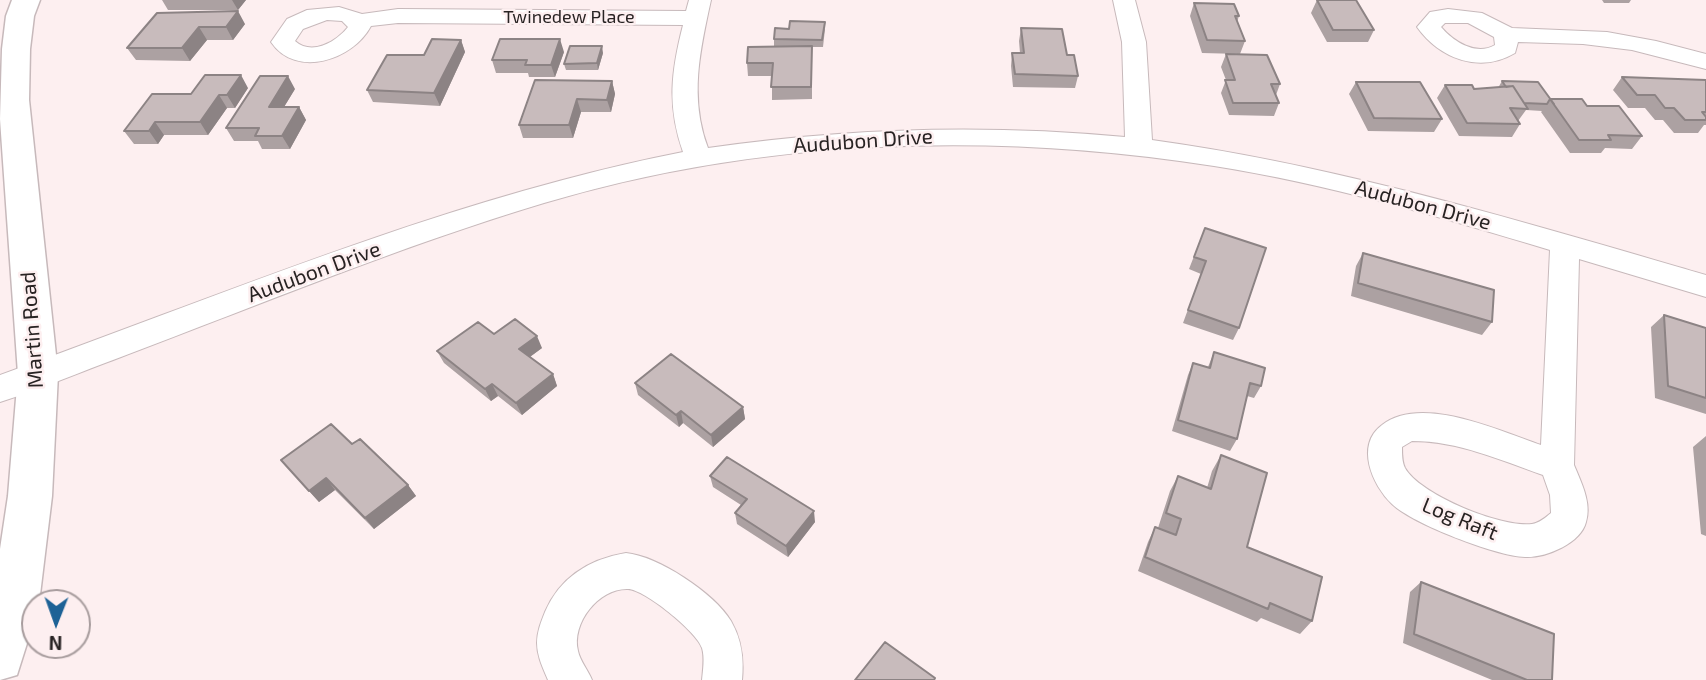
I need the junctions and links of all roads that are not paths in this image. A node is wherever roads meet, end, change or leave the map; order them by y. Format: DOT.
graph roads {
  1 [pos="26,0"];
  2 [pos="1124,0"];
  3 [pos="698,9"];
  4 [pos="359,20"];
  5 [pos="1506,35"];
  6 [pos="1706,62"];
  7 [pos="7,101"];
  8 [pos="1139,147"];
  9 [pos="698,158"];
  10 [pos="1565,245"];
  11 [pos="1706,286"];
  12 [pos="38,374"];
  13 [pos="0,389"];
  14 [pos="1557,466"];
  15 [pos="0,658"];
  16 [pos="572,680"];
  17 [pos="722,680"];
  1 -- 7 [label="street, Martin Road"];
  2 -- 8 [label="street"];
  3 -- 4 [label="street, Twinedew Place"];
  3 -- 9 [label="street"];
  5 -- 6 [label="street"];
  7 -- 12 [label="street, Martin Road"];
  8 -- 9 [label="street, Audubon Drive"];
  8 -- 10 [label="street, Audubon Drive"];
  9 -- 12 [label="street, Audubon Drive"];
  10 -- 11 [label="street, Audubon Drive"];
  10 -- 14 [label="street, Log Raft"];
  12 -- 13 [label="street, Audubon Drive"];
  12 -- 15 [label="street, Martin Road"];
  14 -- 14 [label="street, Log Raft"];
  16 -- 17 [label="street"];
}
